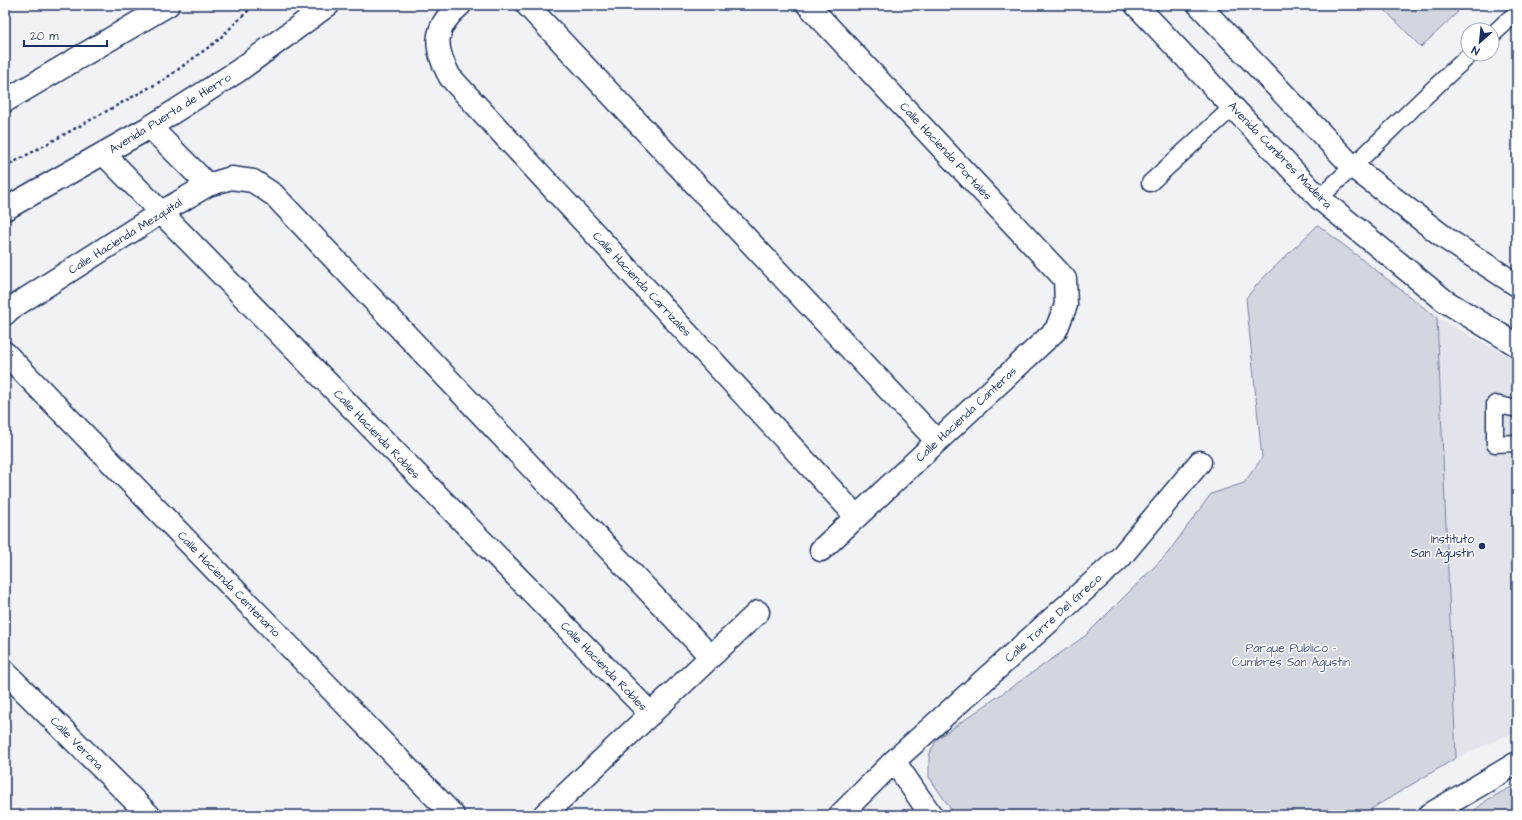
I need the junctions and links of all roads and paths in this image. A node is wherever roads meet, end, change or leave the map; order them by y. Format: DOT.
graph roads {
  1 [pos="168,5"];
  2 [pos="254,5"];
  3 [pos="328,5"];
  4 [pos="527,5"];
  5 [pos="808,5"];
  6 [pos="1136,5"];
  7 [pos="1199,5"];
  8 [pos="453,7"];
  9 [pos="1517,12"];
  10 [pos="1500,28"];
  11 [pos="1462,62"];
  12 [pos="6,101"];
  13 [pos="1233,107"];
  14 [pos="150,127"];
  15 [pos="104,154"];
  16 [pos="5,167"];
  17 [pos="1353,167"];
  18 [pos="1150,183"];
  19 [pos="208,185"];
  20 [pos="1319,198"];
  21 [pos="5,209"];
  22 [pos="160,213"];
  23 [pos="1517,285"];
  24 [pos="1066,305"];
  25 [pos="5,314"];
  26 [pos="1517,345"];
  27 [pos="5,353"];
  28 [pos="1517,409"];
  29 [pos="937,441"];
  30 [pos="1517,443"];
  31 [pos="1200,462"];
  32 [pos="856,516"];
  33 [pos="821,550"];
  34 [pos="758,612"];
  35 [pos="710,656"];
  36 [pos="5,672"];
  37 [pos="651,714"];
  38 [pos="894,761"];
  39 [pos="1517,763"];
  40 [pos="149,815"];
  41 [pos="453,815"];
  42 [pos="544,815"];
  43 [pos="840,815"];
  44 [pos="931,815"];
  45 [pos="1429,815"];
  1 -- 12 [label="street"];
  2 -- 16 [label="path"];
  3 -- 14 [label="street, Avenida Puerta de Hierro"];
  4 -- 29 [label="street"];
  5 -- 24 [label="street, Calle Hacienda Portales"];
  6 -- 13 [label="street, Avenida Cumbres Madeira"];
  7 -- 17 [label="street"];
  8 -- 32 [label="street, Calle Hacienda Carrizales"];
  9 -- 10 [label="lane"];
  11 -- 17 [label="lane"];
  13 -- 18 [label="lane"];
  13 -- 20 [label="street, Avenida Cumbres Madeira"];
  14 -- 15 [label="street, Avenida Puerta de Hierro"];
  14 -- 19 [label="street"];
  15 -- 21 [label="street, Avenida Puerta de Hierro"];
  15 -- 22 [label="street, Calle Hacienda Robles"];
  17 -- 20 [label="lane"];
  17 -- 23 [label="street"];
  19 -- 22 [label="street, Calle Hacienda Mezquital"];
  19 -- 35 [label="street, Calle Hacienda Mezquital"];
  20 -- 26 [label="street, Avenida Cumbres Madeira"];
  22 -- 25 [label="street, Calle Hacienda Mezquital"];
  22 -- 37 [label="street, Calle Hacienda Robles"];
  24 -- 29 [label="street, Calle Hacienda Canteras"];
  27 -- 41 [label="street, Calle Hacienda Centenario"];
  28 -- 30 [label="lane"];
  29 -- 32 [label="street, Calle Hacienda Canteras"];
  31 -- 38 [label="street, Calle Torre Del Greco"];
  32 -- 33 [label="street, Calle Hacienda Canteras"];
  34 -- 35 [label="street"];
  35 -- 37 [label="street"];
  36 -- 40 [label="street, Calle Verona"];
  37 -- 42 [label="street"];
  38 -- 43 [label="street, Calle Torre Del Greco"];
  38 -- 44 [label="street"];
  39 -- 45 [label="street"];
}
